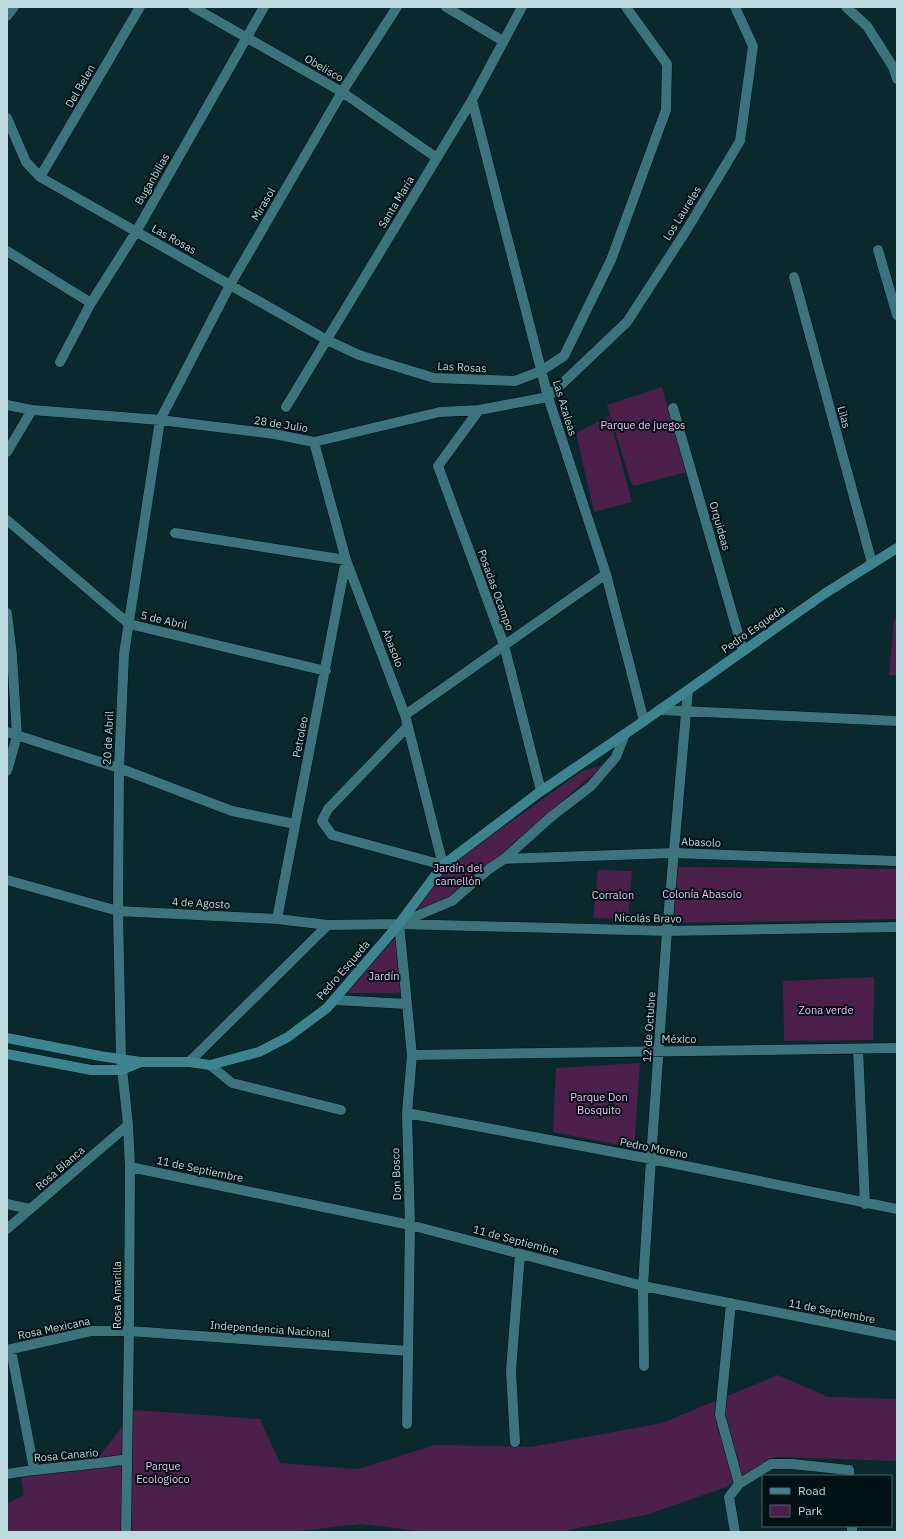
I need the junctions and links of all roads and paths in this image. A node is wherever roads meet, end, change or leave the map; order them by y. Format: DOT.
graph roads {
  1 [pos="14,7"];
  2 [pos="140,7"];
  3 [pos="193,7"];
  4 [pos="264,7"];
  5 [pos="397,7"];
  6 [pos="446,7"];
  7 [pos="522,7"];
  8 [pos="626,7"];
  9 [pos="735,7"];
  10 [pos="846,7"];
  11 [pos="7,16"];
  12 [pos="246,38"];
  13 [pos="503,41"];
  14 [pos="897,79"];
  15 [pos="342,92"];
  16 [pos="472,100"];
  17 [pos="7,118"];
  18 [pos="437,158"];
  19 [pos="40,177"];
  20 [pos="136,232"];
  21 [pos="878,250"];
  22 [pos="7,251"];
  23 [pos="794,277"];
  24 [pos="230,285"];
  25 [pos="91,303"];
  26 [pos="897,315"];
  27 [pos="327,340"];
  28 [pos="60,362"];
  29 [pos="542,371"];
  30 [pos="548,397"];
  31 [pos="7,405"];
  32 [pos="286,407"];
  33 [pos="673,408"];
  34 [pos="32,410"];
  35 [pos="479,410"];
  36 [pos="160,420"];
  37 [pos="314,442"];
  38 [pos="7,452"];
  39 [pos="7,520"];
  40 [pos="175,533"];
  41 [pos="897,548"];
  42 [pos="346,560"];
  43 [pos="872,564"];
  44 [pos="606,574"];
  45 [pos="7,612"];
  46 [pos="129,624"];
  47 [pos="504,645"];
  48 [pos="743,651"];
  49 [pos="326,671"];
  50 [pos="688,690"];
  51 [pos="660,710"];
  52 [pos="686,711"];
  53 [pos="406,720"];
  54 [pos="644,721"];
  55 [pos="897,721"];
  56 [pos="12,734"];
  57 [pos="625,734"];
  58 [pos="119,768"];
  59 [pos="7,771"];
  60 [pos="541,791"];
  61 [pos="295,824"];
  62 [pos="674,853"];
  63 [pos="504,859"];
  64 [pos="897,861"];
  65 [pos="443,865"];
  66 [pos="7,880"];
  67 [pos="118,911"];
  68 [pos="277,919"];
  69 [pos="399,924"];
  70 [pos="328,925"];
  71 [pos="897,928"];
  72 [pos="667,931"];
  73 [pos="334,1000"];
  74 [pos="407,1004"];
  75 [pos="7,1038"];
  76 [pos="897,1048"];
  77 [pos="858,1049"];
  78 [pos="659,1051"];
  79 [pos="7,1054"];
  80 [pos="412,1055"];
  81 [pos="121,1060"];
  82 [pos="141,1062"];
  83 [pos="189,1062"];
  84 [pos="210,1065"];
  85 [pos="122,1070"];
  86 [pos="341,1110"];
  87 [pos="407,1113"];
  88 [pos="128,1125"];
  89 [pos="651,1159"];
  90 [pos="130,1167"];
  91 [pos="7,1204"];
  92 [pos="865,1204"];
  93 [pos="30,1209"];
  94 [pos="897,1210"];
  95 [pos="410,1225"];
  96 [pos="7,1229"];
  97 [pos="520,1254"];
  98 [pos="643,1286"];
  99 [pos="731,1303"];
  100 [pos="129,1331"];
  101 [pos="897,1336"];
  102 [pos="9,1350"];
  103 [pos="408,1351"];
  104 [pos="644,1366"];
  105 [pos="408,1424"];
  106 [pos="515,1442"];
  107 [pos="127,1460"];
  108 [pos="34,1469"];
  109 [pos="7,1474"];
  110 [pos="849,1475"];
  111 [pos="739,1484"];
  112 [pos="126,1532"];
  113 [pos="735,1532"];
  1 -- 11 [label="street"];
  2 -- 19 [label="street, Del Belen"];
  3 -- 12 [label="street, Obelisco"];
  4 -- 12 [label="street, Buganbilias"];
  5 -- 15 [label="street, Mirasol"];
  6 -- 13 [label="street"];
  7 -- 13 [label="street, Santa María"];
  8 -- 29 [label="street, Las Rosas"];
  9 -- 30 [label="street, Los Laureles"];
  10 -- 14 [label="street"];
  12 -- 15 [label="street, Obelisco"];
  12 -- 20 [label="street, Buganbilias"];
  13 -- 16 [label="street, Santa María"];
  15 -- 18 [label="street, Obelisco"];
  15 -- 24 [label="street, Mirasol"];
  16 -- 18 [label="street, Santa María"];
  16 -- 29 [label="street, Las Azaleas"];
  17 -- 19 [label="street, Las Rosas"];
  18 -- 27 [label="street, Santa María"];
  19 -- 20 [label="street, Las Rosas"];
  20 -- 24 [label="street, Las Rosas"];
  20 -- 25 [label="street, Buganbilias"];
  21 -- 26 [label="street"];
  22 -- 25 [label="street"];
  23 -- 43 [label="street, Lilas"];
  24 -- 27 [label="street, Las Rosas"];
  24 -- 36 [label="street, Mirasol"];
  25 -- 28 [label="street, Buganbilias"];
  27 -- 29 [label="street, Las Rosas"];
  27 -- 32 [label="street, Santa María"];
  29 -- 30 [label="street, Las Azaleas"];
  30 -- 35 [label="street, 28 de Julio"];
  30 -- 44 [label="street, Las Azaleas"];
  31 -- 34 [label="street, 28 de Julio"];
  33 -- 48 [label="street, Orquideas"];
  34 -- 36 [label="street, 28 de Julio"];
  34 -- 38 [label="street"];
  35 -- 37 [label="street, 28 de Julio"];
  35 -- 47 [label="street, Posadas Ocampo"];
  36 -- 37 [label="street, 28 de Julio"];
  36 -- 46 [label="street, 20 de Abril"];
  37 -- 42 [label="street, Abasolo"];
  39 -- 46 [label="street, 5 de Abril"];
  40 -- 42 [label="street"];
  41 -- 43 [label="street, Pedro Esqueda"];
  42 -- 49 [label="street, Petroleo"];
  42 -- 53 [label="street, Abasolo"];
  43 -- 48 [label="street, Pedro Esqueda"];
  44 -- 47 [label="street"];
  44 -- 54 [label="street, Las Azaleas"];
  45 -- 56 [label="street"];
  46 -- 49 [label="street, 5 de Abril"];
  46 -- 58 [label="street, 20 de Abril"];
  47 -- 53 [label="street"];
  47 -- 60 [label="street, Posadas Ocampo"];
  48 -- 50 [label="street, Pedro Esqueda"];
  49 -- 61 [label="street, Petroleo"];
  50 -- 51 [label="street, Pedro Esqueda"];
  50 -- 52 [label="street, 12 de Octubre"];
  51 -- 52 [label="street"];
  51 -- 54 [label="street, Pedro Esqueda"];
  52 -- 55 [label="street"];
  52 -- 62 [label="street, 12 de Octubre"];
  53 -- 65 [label="street, Abasolo"];
  53 -- 65 [label="street"];
  54 -- 57 [label="street, Pedro Esqueda"];
  56 -- 58 [label="street"];
  56 -- 59 [label="street"];
  57 -- 60 [label="street, Pedro Esqueda"];
  57 -- 63 [label="street, Pedro Esqueda"];
  58 -- 61 [label="street"];
  58 -- 67 [label="street, 20 de Abril"];
  60 -- 65 [label="street, Pedro Esqueda"];
  61 -- 68 [label="street, Petroleo"];
  62 -- 63 [label="street, Abasolo"];
  62 -- 64 [label="street, Abasolo"];
  62 -- 72 [label="street, 12 de Octubre"];
  63 -- 69 [label="street, Pedro Esqueda"];
  65 -- 69 [label="street, Pedro Esqueda"];
  66 -- 67 [label="street, 4 de Agosto"];
  67 -- 68 [label="street, 4 de Agosto"];
  67 -- 81 [label="street, 20 de Abril"];
  68 -- 70 [label="street, 4 de Agosto"];
  69 -- 70 [label="street, 4 de Agosto"];
  69 -- 72 [label="street, Nicolás Bravo"];
  69 -- 73 [label="street, Pedro Esqueda"];
  69 -- 74 [label="street, Don Bosco"];
  70 -- 83 [label="street"];
  71 -- 72 [label="street, Nicolás Bravo"];
  72 -- 78 [label="street, 12 de Octubre"];
  73 -- 74 [label="street"];
  73 -- 84 [label="street, Pedro Esqueda"];
  74 -- 80 [label="street, Don Bosco"];
  75 -- 81 [label="street, Pedro Esqueda"];
  76 -- 77 [label="street, México"];
  77 -- 78 [label="street, México"];
  77 -- 92 [label="street"];
  78 -- 80 [label="street, México"];
  78 -- 89 [label="street, 12 de Octubre"];
  79 -- 85 [label="street, Pedro Esqueda"];
  80 -- 87 [label="street, Don Bosco"];
  81 -- 82 [label="street, Pedro Esqueda"];
  81 -- 85 [label="street, Rosa Amarilla"];
  82 -- 83 [label="street, Pedro Esqueda"];
  82 -- 85 [label="street, Pedro Esqueda"];
  83 -- 84 [label="street, Pedro Esqueda"];
  84 -- 86 [label="street"];
  85 -- 88 [label="street, Rosa Amarilla"];
  87 -- 89 [label="street, Pedro Moreno"];
  87 -- 95 [label="street, Don Bosco"];
  88 -- 90 [label="street, Rosa Amarilla"];
  88 -- 93 [label="street, Rosa Blanca"];
  89 -- 92 [label="street, Pedro Moreno"];
  89 -- 98 [label="street, 12 de Octubre"];
  90 -- 95 [label="street, 11 de Septiembre"];
  90 -- 100 [label="street, Rosa Amarilla"];
  91 -- 93 [label="street"];
  92 -- 94 [label="street, Pedro Moreno"];
  93 -- 96 [label="street, Rosa Blanca"];
  95 -- 97 [label="street, 11 de Septiembre"];
  95 -- 103 [label="street, Don Bosco"];
  97 -- 98 [label="street, 11 de Septiembre"];
  97 -- 106 [label="street"];
  98 -- 99 [label="street, 11 de Septiembre"];
  98 -- 104 [label="street, 12 de Octubre"];
  99 -- 101 [label="street, 11 de Septiembre"];
  99 -- 111 [label="street"];
  100 -- 102 [label="street, Rosa Mexicana"];
  100 -- 103 [label="street, Independencia Nacional"];
  100 -- 107 [label="street, Rosa Amarilla"];
  102 -- 108 [label="street"];
  103 -- 105 [label="street, Don Bosco"];
  107 -- 108 [label="street, Rosa Canario"];
  107 -- 112 [label="street, Rosa Amarilla"];
  108 -- 109 [label="street, Rosa Canario"];
  110 -- 111 [label="street"];
  111 -- 113 [label="street"];
}
